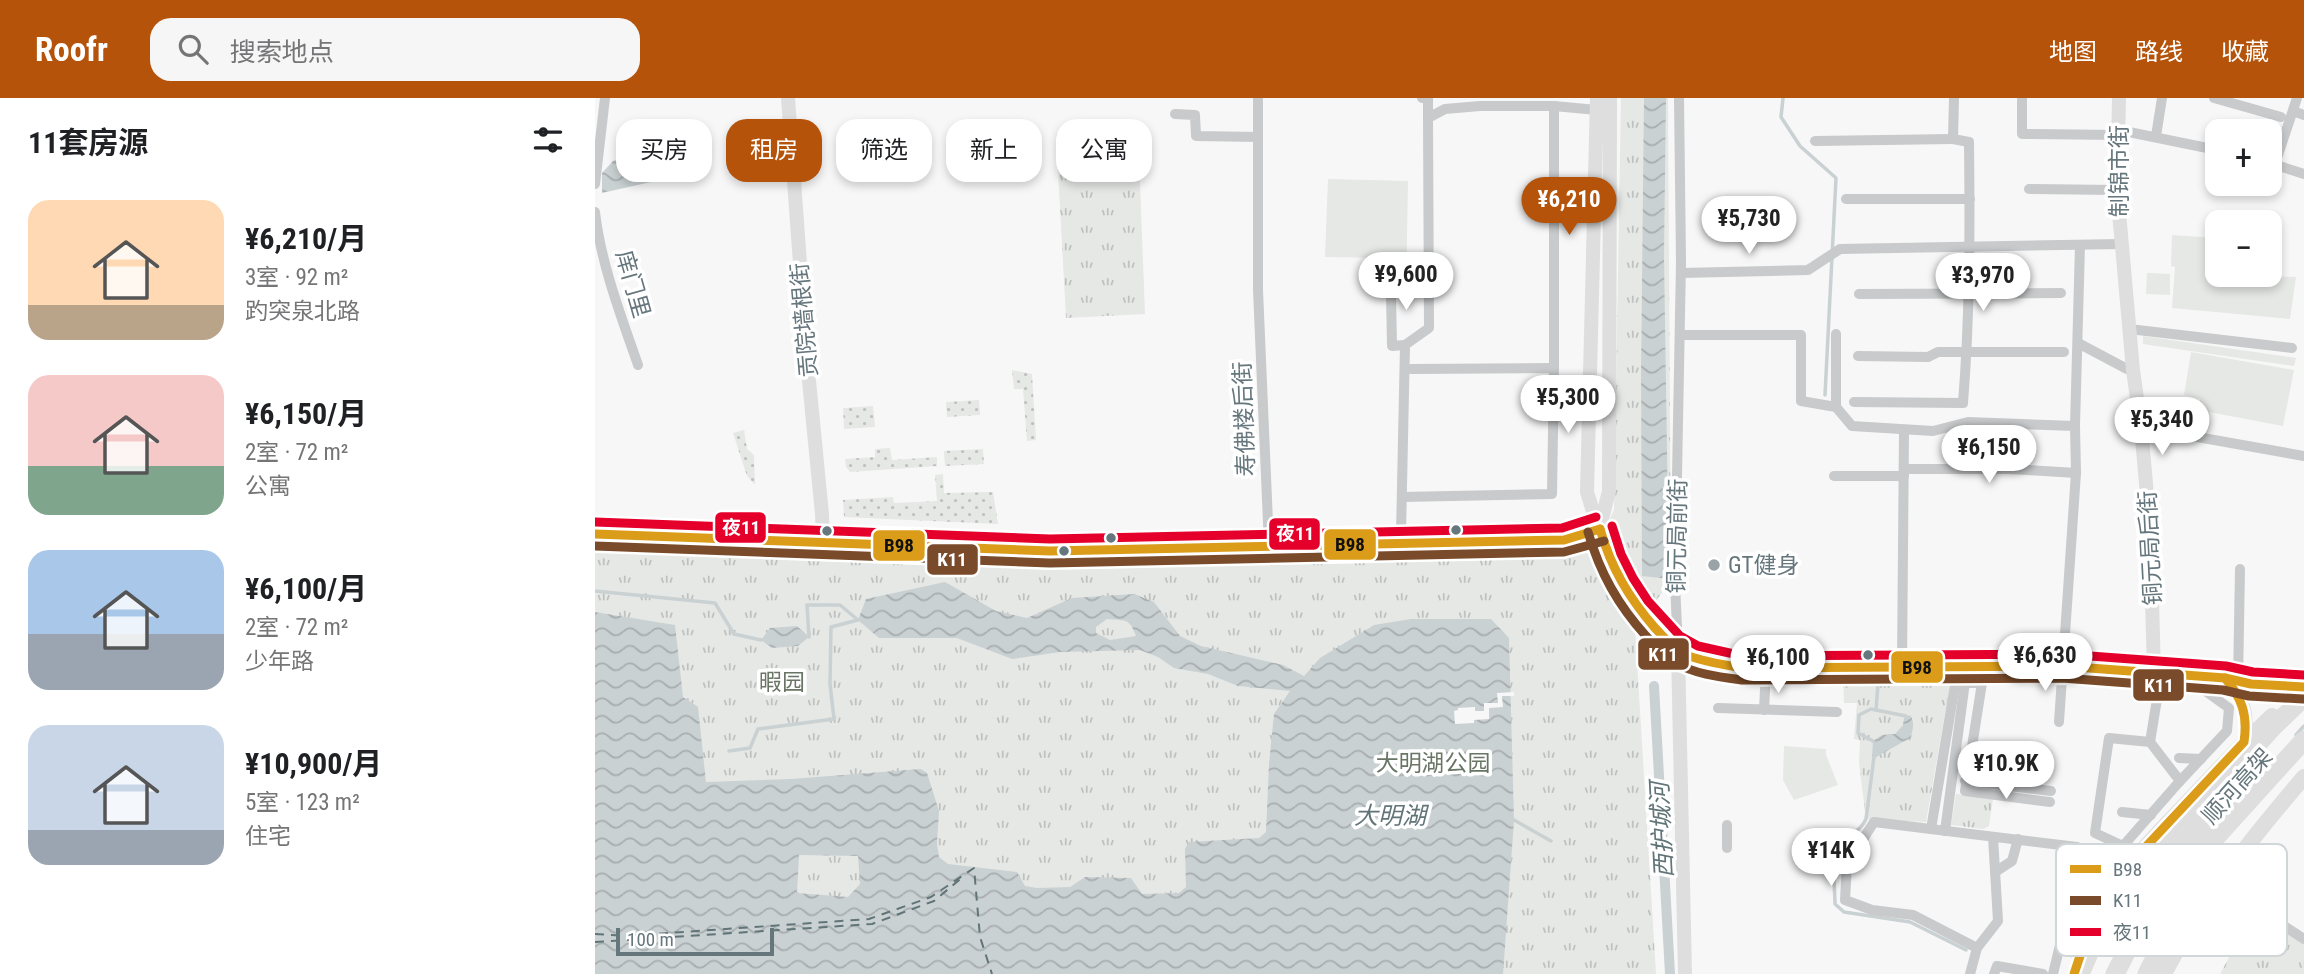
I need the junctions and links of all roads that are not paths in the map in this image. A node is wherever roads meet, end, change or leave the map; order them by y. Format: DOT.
graph roads {
  1 [pos="605,98"];
  2 [pos="788,98"];
  3 [pos="1258,98"];
  4 [pos="1422,98"];
  5 [pos="1610,98"];
  6 [pos="1679,98"];
  7 [pos="1954,98"];
  8 [pos="2022,98"];
  9 [pos="2119,98"];
  10 [pos="2162,98"];
  11 [pos="2214,98"];
  12 [pos="2297,98"];
  13 [pos="1597,104"];
  14 [pos="1554,106"];
  15 [pos="2293,111"];
  16 [pos="1175,114"];
  17 [pos="2304,115"];
  18 [pos="1428,117"];
  19 [pos="2281,117"];
  20 [pos="2119,132"];
  21 [pos="1258,136"];
  22 [pos="2156,136"];
  23 [pos="2282,138"];
  24 [pos="1953,139"];
  25 [pos="1815,141"];
  26 [pos="2205,147"];
  27 [pos="2282,166"];
  28 [pos="2304,174"];
  29 [pos="595,184"];
  30 [pos="2029,189"];
  31 [pos="2117,190"];
  32 [pos="1846,199"];
  33 [pos="1970,199"];
  34 [pos="595,213"];
  35 [pos="2121,244"];
  36 [pos="2080,245"];
  37 [pos="1970,246"];
  38 [pos="1681,273"];
  39 [pos="1968,293"];
  40 [pos="2060,293"];
  41 [pos="1391,294"];
  42 [pos="1859,294"];
  43 [pos="2129,329"];
  44 [pos="1836,334"];
  45 [pos="1680,335"];
  46 [pos="2078,343"];
  47 [pos="1405,345"];
  48 [pos="2291,348"];
  49 [pos="1967,352"];
  50 [pos="2064,352"];
  51 [pos="1858,356"];
  52 [pos="638,365"];
  53 [pos="1554,368"];
  54 [pos="1411,369"];
  55 [pos="2133,370"];
  56 [pos="1854,402"];
  57 [pos="1836,407"];
  58 [pos="2075,426"];
  59 [pos="2141,427"];
  60 [pos="1904,430"];
  61 [pos="2304,456"];
  62 [pos="1904,473"];
  63 [pos="2076,473"];
  64 [pos="1834,476"];
  65 [pos="1402,497"];
  66 [pos="595,527"];
  67 [pos="1600,529"];
  68 [pos="595,534"];
  69 [pos="1401,534"];
  70 [pos="823,537"];
  71 [pos="1268,542"];
  72 [pos="2240,569"];
  73 [pos="1678,651"];
  74 [pos="2062,666"];
  75 [pos="1902,667"];
  76 [pos="1963,667"];
  77 [pos="1766,668"];
  78 [pos="2154,672"];
  79 [pos="2231,680"];
  80 [pos="1965,683"];
  81 [pos="2159,687"];
  82 [pos="2304,689"];
  83 [pos="2304,697"];
  84 [pos="1719,708"];
  85 [pos="1763,709"];
  86 [pos="1837,712"];
  87 [pos="2304,712"];
  88 [pos="2059,722"];
  89 [pos="2304,740"];
  90 [pos="2150,742"];
  91 [pos="2244,743"];
  92 [pos="2304,750"];
  93 [pos="2179,758"];
  94 [pos="2201,759"];
  95 [pos="2180,781"];
  96 [pos="2301,787"];
  97 [pos="2050,796"];
  98 [pos="2122,813"];
  99 [pos="2151,815"];
  100 [pos="1727,825"];
  101 [pos="1931,829"];
  102 [pos="1945,831"];
  103 [pos="1993,837"];
  104 [pos="2018,839"];
  105 [pos="2056,844"];
  106 [pos="2116,844"];
  107 [pos="2133,844"];
  108 [pos="2136,844"];
  109 [pos="2168,844"];
  110 [pos="2187,844"];
  111 [pos="2210,844"];
  112 [pos="2220,844"];
  113 [pos="2248,844"];
  114 [pos="1727,848"];
  115 [pos="1995,872"];
  116 [pos="2287,928"];
  117 [pos="2304,939"];
  118 [pos="1977,948"];
  119 [pos="2057,956"];
  120 [pos="2080,956"];
  121 [pos="2088,956"];
  122 [pos="2124,956"];
  123 [pos="2138,956"];
  124 [pos="2168,956"];
  125 [pos="2154,971"];
  126 [pos="1685,974"];
  127 [pos="1970,974"];
  128 [pos="1994,974"];
  129 [pos="2043,974"];
  130 [pos="2053,974"];
  131 [pos="2074,974"];
  132 [pos="2080,974"];
  133 [pos="2115,974"];
  134 [pos="2129,974"];
  1 -- 29 [label="street"];
  2 -- 70 [label="main road, 贡院墙根街"];
  3 -- 21 [label="street, 寿佛楼后街"];
  4 -- 18 [label="street"];
  5 -- 67 [label="main road"];
  6 -- 38 [label="street, 铜元局前街"];
  7 -- 24 [label="street"];
  8 -- 20 [label="street"];
  9 -- 20 [label="main road, 制锦市街"];
  10 -- 22 [label="street"];
  11 -- 19 [label="street"];
  12 -- 15 [label="street"];
  13 -- 14 [label="street"];
  13 -- 67 [label="main road"];
  14 -- 18 [label="street"];
  14 -- 53 [label="street"];
  15 -- 17 [label="street"];
  15 -- 23 [label="street"];
  16 -- 21 [label="street"];
  18 -- 47 [label="street"];
  20 -- 22 [label="street"];
  20 -- 31 [label="main road, 制锦市街"];
  21 -- 71 [label="street, 寿佛楼后街"];
  22 -- 26 [label="street"];
  24 -- 25 [label="street"];
  24 -- 33 [label="street"];
  27 -- 28 [label="street"];
  30 -- 31 [label="street"];
  31 -- 35 [label="main road, 制锦市街"];
  32 -- 33 [label="street"];
  33 -- 37 [label="street"];
  34 -- 52 [label="street, 庠门里"];
  35 -- 36 [label="street"];
  35 -- 43 [label="main road, 铜元局后街"];
  36 -- 37 [label="street"];
  36 -- 46 [label="street"];
  37 -- 38 [label="street"];
  37 -- 39 [label="street"];
  38 -- 45 [label="street, 铜元局前街"];
  39 -- 40 [label="street"];
  39 -- 42 [label="street"];
  39 -- 49 [label="street"];
  41 -- 47 [label="street"];
  43 -- 48 [label="street"];
  43 -- 55 [label="main road, 铜元局后街"];
  44 -- 57 [label="street"];
  45 -- 57 [label="street"];
  45 -- 73 [label="street, 铜元局前街"];
  46 -- 55 [label="street"];
  46 -- 58 [label="street"];
  47 -- 65 [label="street"];
  49 -- 50 [label="street"];
  49 -- 51 [label="street"];
  49 -- 56 [label="street"];
  53 -- 54 [label="street"];
  53 -- 65 [label="street"];
  55 -- 59 [label="main road, 铜元局后街"];
  57 -- 60 [label="street"];
  58 -- 60 [label="street"];
  58 -- 63 [label="street"];
  59 -- 61 [label="street"];
  59 -- 78 [label="main road, 铜元局后街"];
  60 -- 62 [label="street"];
  62 -- 63 [label="street"];
  62 -- 64 [label="street"];
  62 -- 75 [label="street"];
  63 -- 74 [label="street"];
  65 -- 69 [label="street"];
  66 -- 70 [label="main road"];
  67 -- 69 [label="main road"];
  67 -- 71 [label="main road"];
  67 -- 73 [label="main road"];
  68 -- 70 [label="main road"];
  69 -- 71 [label="main road"];
  70 -- 71 [label="main road"];
  72 -- 79 [label="street"];
  73 -- 77 [label="main road"];
  73 -- 126 [label="main road, 铜元局前街"];
  74 -- 76 [label="main road"];
  74 -- 78 [label="main road"];
  74 -- 88 [label="street"];
  75 -- 76 [label="main road"];
  75 -- 77 [label="main road"];
  76 -- 80 [label="street"];
  76 -- 101 [label="street"];
  77 -- 85 [label="street"];
  78 -- 79 [label="main road"];
  78 -- 81 [label="street"];
  79 -- 82 [label="main road"];
  79 -- 91 [label="main road"];
  80 -- 97 [label="street"];
  80 -- 102 [label="street"];
  81 -- 90 [label="street"];
  81 -- 94 [label="street"];
  82 -- 91 [label="main road"];
  83 -- 109 [label="highway"];
  84 -- 85 [label="street"];
  85 -- 86 [label="street"];
  87 -- 110 [label="highway, 顺河高架"];
  89 -- 111 [label="highway, 顺河高架"];
  90 -- 95 [label="street"];
  90 -- 106 [label="street"];
  91 -- 108 [label="main road"];
  92 -- 112 [label="highway"];
  93 -- 94 [label="street"];
  94 -- 95 [label="street"];
  95 -- 99 [label="street"];
  96 -- 113 [label="main road"];
  98 -- 99 [label="street"];
  99 -- 107 [label="street"];
  100 -- 114 [label="street"];
  101 -- 102 [label="street"];
  101 -- 118 [label="street"];
  102 -- 103 [label="street"];
  103 -- 104 [label="street"];
  103 -- 115 [label="street"];
  104 -- 105 [label="street"];
  104 -- 115 [label="street"];
  115 -- 118 [label="street"];
  116 -- 117 [label="street"];
  118 -- 127 [label="street"];
  119 -- 130 [label="street"];
  120 -- 131 [label="main road"];
  121 -- 132 [label="highway"];
  122 -- 133 [label="highway, 顺河高架"];
  123 -- 134 [label="highway, 顺河高架"];
  124 -- 125 [label="main road"];
  128 -- 129 [label="street"];
}
